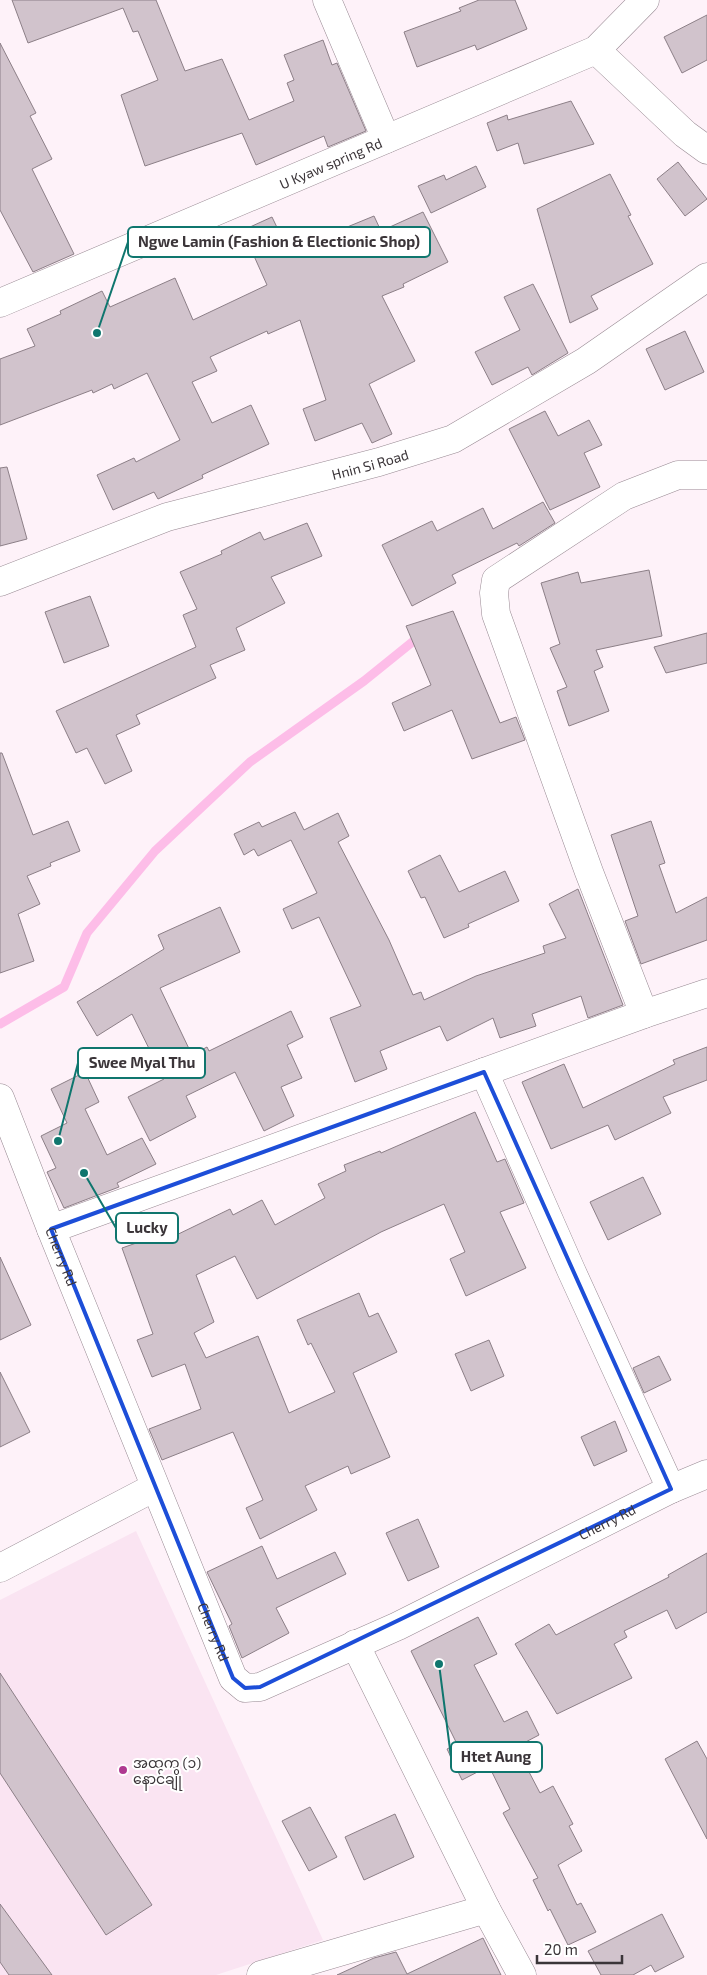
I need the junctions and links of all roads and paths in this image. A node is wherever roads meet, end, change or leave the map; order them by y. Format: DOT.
graph roads {
  1 [pos="327,0"];
  2 [pos="645,0"];
  3 [pos="596,50"];
  4 [pos="386,139"];
  5 [pos="707,150"];
  6 [pos="707,277"];
  7 [pos="0,303"];
  8 [pos="707,474"];
  9 [pos="0,582"];
  10 [pos="707,993"];
  11 [pos="644,1014"];
  12 [pos="484,1072"];
  13 [pos="0,1098"];
  14 [pos="51,1230"];
  15 [pos="707,1474"];
  16 [pos="156,1487"];
  17 [pos="671,1489"];
  18 [pos="0,1568"];
  19 [pos="355,1644"];
  20 [pos="486,1909"];
  21 [pos="261,1975"];
  22 [pos="522,1975"];
  1 -- 4 [label="street"];
  2 -- 3 [label="street, U Kyaw spring Rd"];
  3 -- 4 [label="street, U Kyaw spring Rd"];
  3 -- 5 [label="street"];
  4 -- 7 [label="street, U Kyaw spring Rd"];
  6 -- 9 [label="street, Hnin Si Road"];
  8 -- 11 [label="street"];
  10 -- 11 [label="street"];
  11 -- 12 [label="street"];
  12 -- 14 [label="street"];
  12 -- 17 [label="street"];
  13 -- 14 [label="street, Cherry Rd"];
  14 -- 16 [label="street, Cherry Rd"];
  15 -- 17 [label="street, Cherry Rd"];
  16 -- 18 [label="street"];
  16 -- 19 [label="street, Cherry Rd"];
  17 -- 19 [label="street, Cherry Rd"];
  19 -- 20 [label="street"];
  20 -- 21 [label="street"];
  20 -- 22 [label="street"];
}
